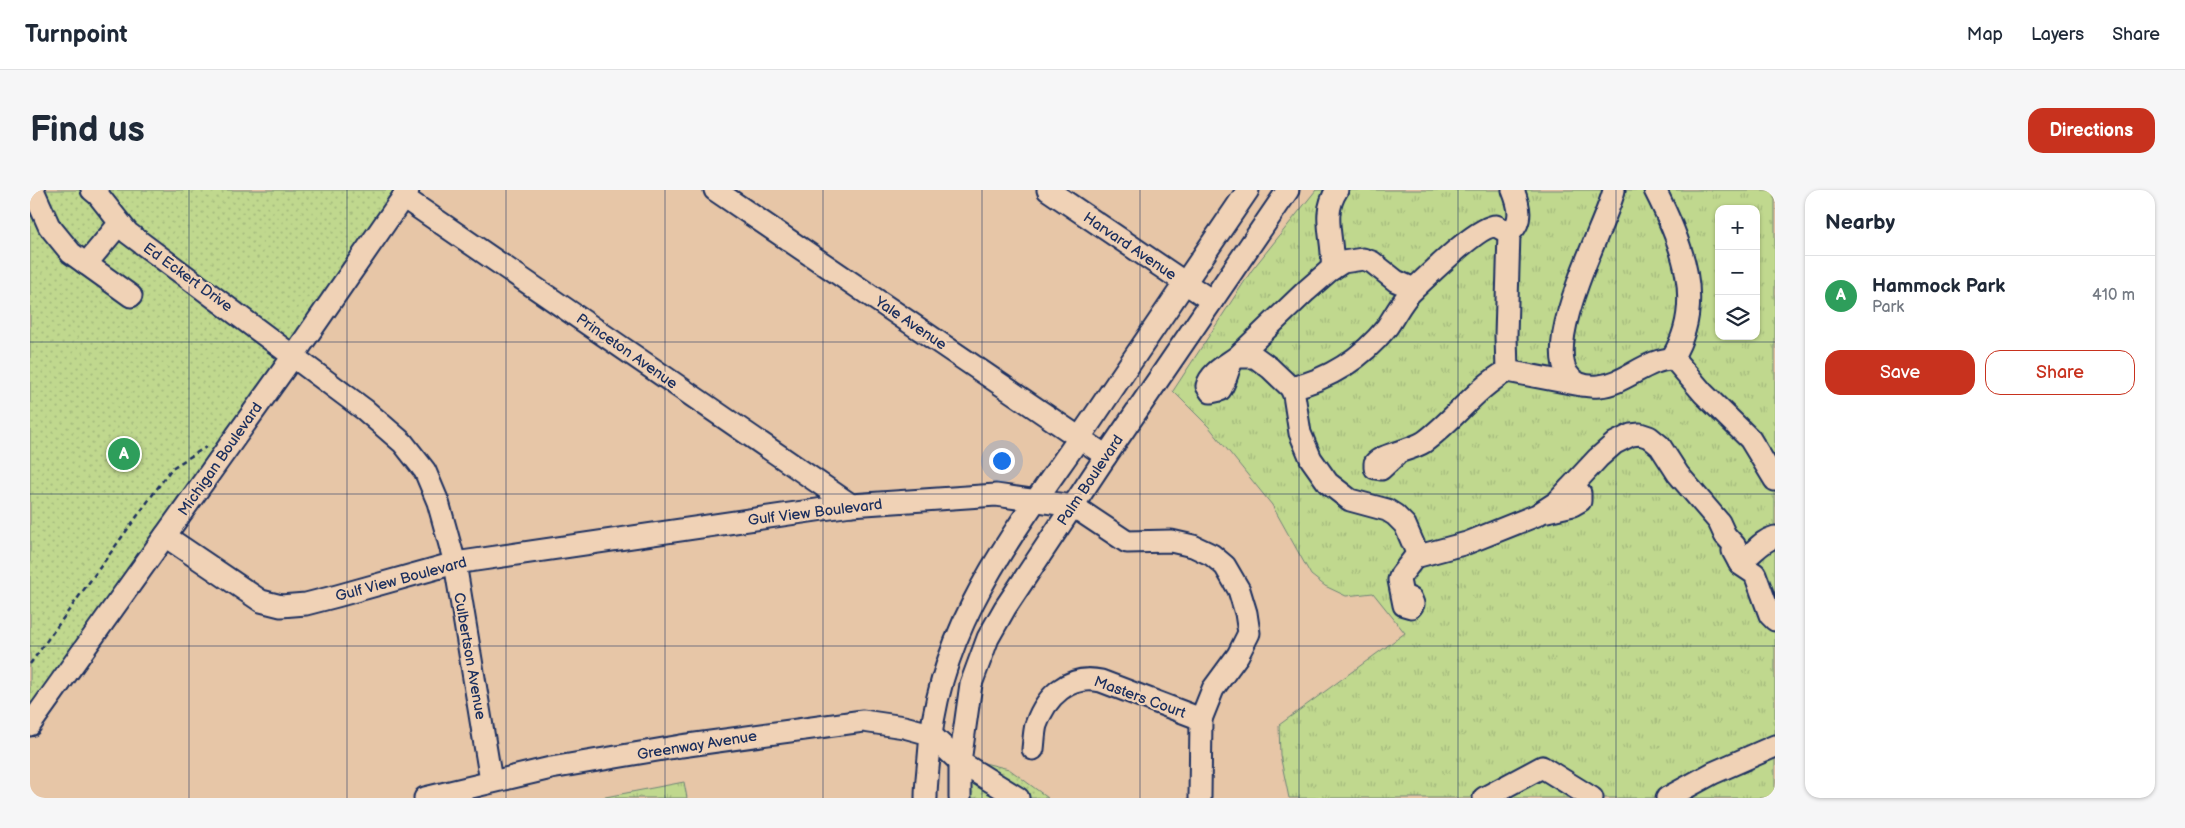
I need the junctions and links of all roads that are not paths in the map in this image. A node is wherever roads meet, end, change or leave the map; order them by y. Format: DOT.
graph roads {
  1 [pos="33,190"];
  2 [pos="92,190"];
  3 [pos="715,190"];
  4 [pos="1048,190"];
  5 [pos="1248,190"];
  6 [pos="1288,190"];
  7 [pos="1337,190"];
  8 [pos="1513,190"];
  9 [pos="1614,190"];
  10 [pos="1655,190"];
  11 [pos="406,194"];
  12 [pos="120,223"];
  13 [pos="1509,233"];
  14 [pos="86,264"];
  15 [pos="1332,269"];
  16 [pos="1185,283"];
  17 [pos="1414,289"];
  18 [pos="131,296"];
  19 [pos="1212,302"];
  20 [pos="294,356"];
  21 [pos="1672,358"];
  22 [pos="1507,371"];
  23 [pos="1582,385"];
  24 [pos="1291,388"];
  25 [pos="1080,438"];
  26 [pos="1396,455"];
  27 [pos="1106,456"];
  28 [pos="1775,480"];
  29 [pos="1035,501"];
  30 [pos="850,505"];
  31 [pos="1073,506"];
  32 [pos="165,536"];
  33 [pos="1775,537"];
  34 [pos="1418,555"];
  35 [pos="1738,562"];
  36 [pos="455,563"];
  37 [pos="1402,595"];
  38 [pos="1775,620"];
  39 [pos="1200,719"];
  40 [pos="30,725"];
  41 [pos="930,734"];
  42 [pos="1775,746"];
  43 [pos="1033,749"];
  44 [pos="960,762"];
  45 [pos="492,781"];
  46 [pos="425,798"];
  47 [pos="926,798"];
  48 [pos="960,798"];
  49 [pos="1018,798"];
  50 [pos="1200,798"];
  51 [pos="1484,798"];
  52 [pos="1592,798"];
  53 [pos="1667,798"];
  1 -- 14 [label="street"];
  2 -- 12 [label="street, Ed Eckert Drive"];
  3 -- 25 [label="street, Yale Avenue"];
  4 -- 16 [label="street, Harvard Avenue"];
  5 -- 16 [label="street"];
  6 -- 19 [label="street, Palm Boulevard"];
  7 -- 15 [label="street"];
  8 -- 13 [label="street"];
  9 -- 23 [label="street"];
  10 -- 21 [label="street"];
  11 -- 20 [label="street, Michigan Boulevard"];
  11 -- 30 [label="street, Princeton Avenue"];
  12 -- 14 [label="street"];
  12 -- 20 [label="street, Ed Eckert Drive"];
  13 -- 17 [label="street"];
  13 -- 22 [label="street"];
  14 -- 18 [label="street"];
  15 -- 17 [label="street"];
  15 -- 24 [label="street"];
  16 -- 19 [label="street, Harvard Avenue"];
  16 -- 25 [label="street"];
  17 -- 24 [label="street"];
  19 -- 27 [label="street, Palm Boulevard"];
  20 -- 32 [label="street, Michigan Boulevard"];
  20 -- 36 [label="street, Culbertson Avenue"];
  21 -- 23 [label="street"];
  21 -- 28 [label="street"];
  22 -- 23 [label="street"];
  22 -- 26 [label="street"];
  24 -- 34 [label="street"];
  25 -- 27 [label="street, Yale Avenue"];
  25 -- 29 [label="street"];
  27 -- 31 [label="street, Palm Boulevard"];
  29 -- 30 [label="street, Gulf View Boulevard"];
  29 -- 31 [label="street, Gulf View Boulevard"];
  29 -- 41 [label="street"];
  30 -- 36 [label="street, Gulf View Boulevard"];
  31 -- 39 [label="street, Gulf View Boulevard"];
  31 -- 44 [label="street, Palm Boulevard"];
  32 -- 36 [label="street, Gulf View Boulevard"];
  32 -- 40 [label="street, Michigan Boulevard"];
  33 -- 35 [label="street"];
  34 -- 35 [label="street"];
  34 -- 37 [label="street"];
  35 -- 38 [label="street"];
  36 -- 45 [label="street, Culbertson Avenue"];
  39 -- 43 [label="street, Masters Court"];
  39 -- 50 [label="street, Gulf View Boulevard"];
  41 -- 44 [label="street, Greenway Avenue"];
  41 -- 45 [label="street, Greenway Avenue"];
  41 -- 47 [label="street"];
  42 -- 53 [label="street"];
  44 -- 48 [label="street, Palm Boulevard"];
  44 -- 49 [label="street, Greenway Avenue"];
  45 -- 46 [label="street, Greenway Avenue"];
  51 -- 52 [label="street"];
}
